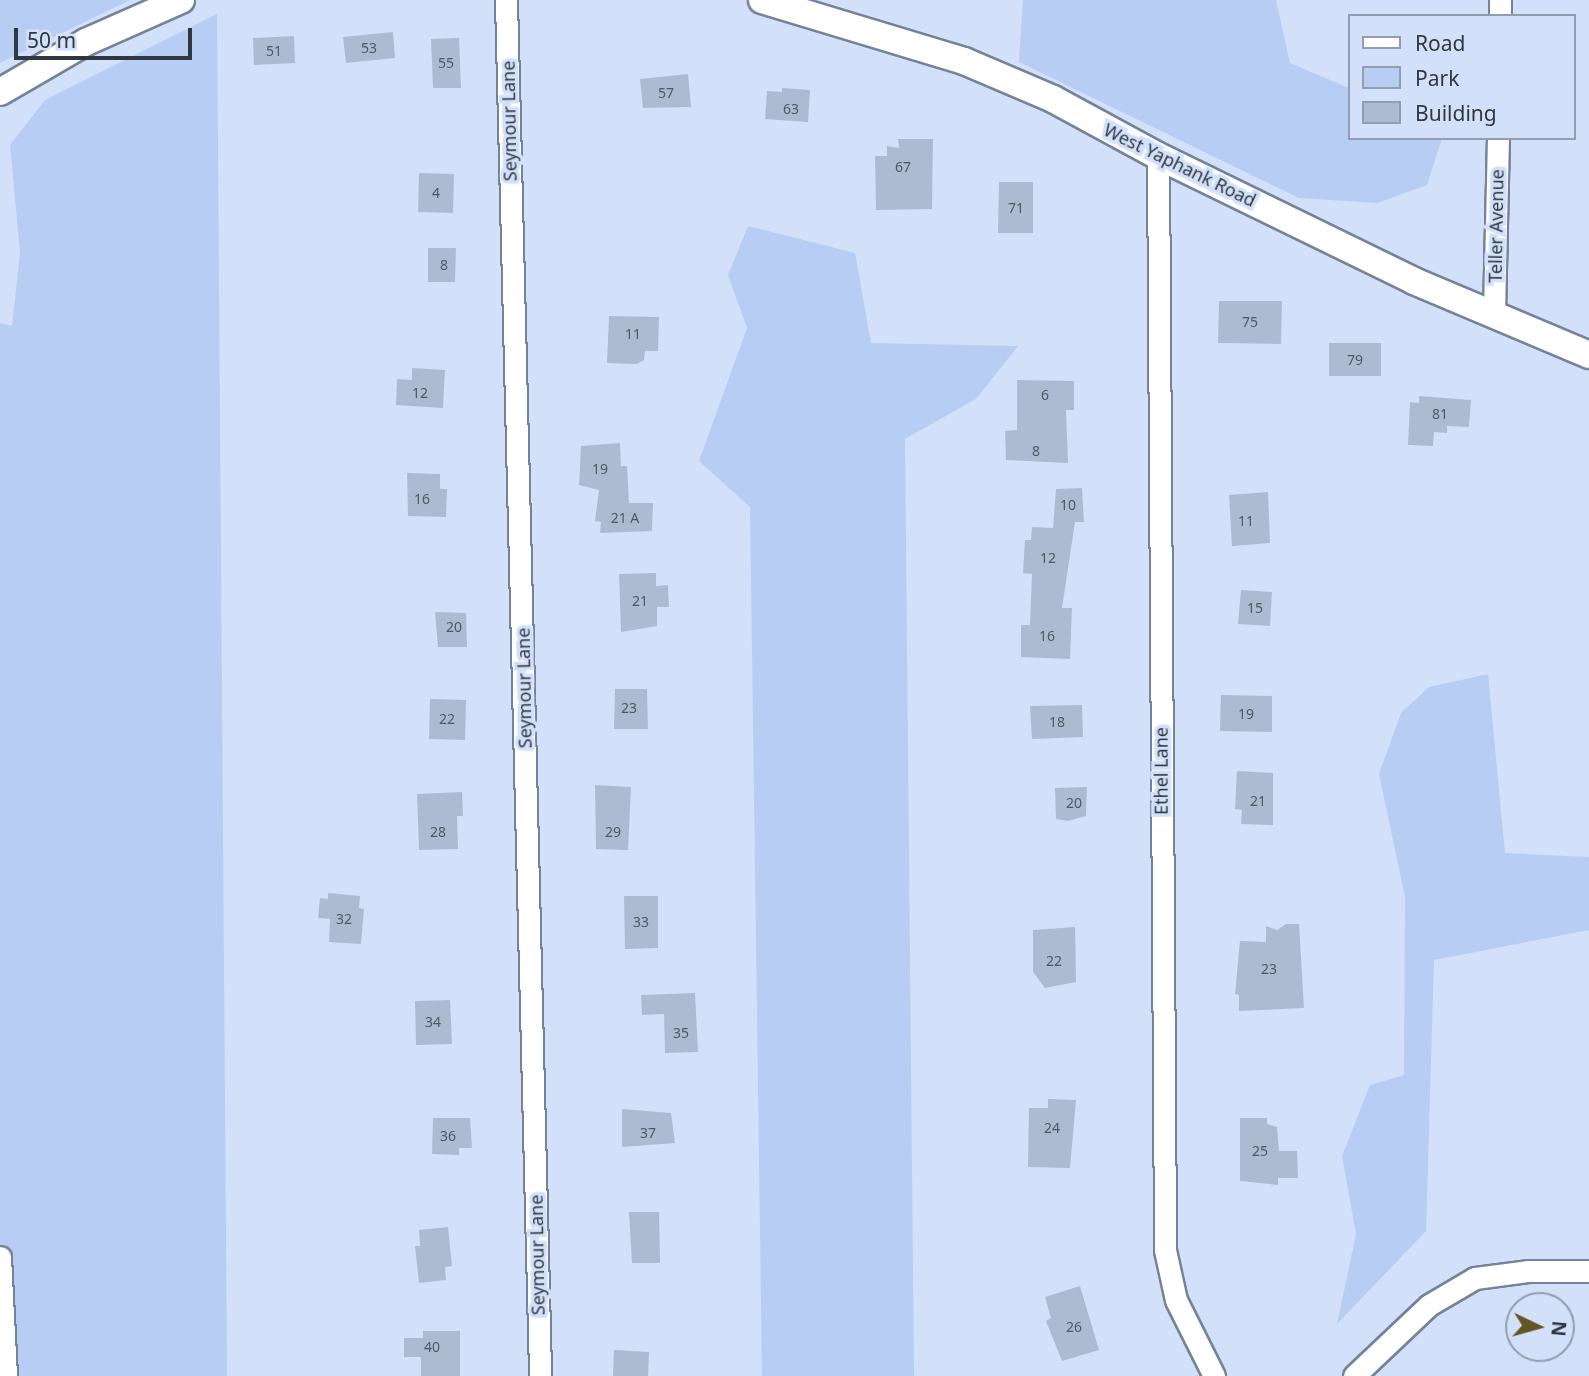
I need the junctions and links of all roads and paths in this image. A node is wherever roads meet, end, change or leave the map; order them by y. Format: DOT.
graph roads {
  1 [pos="181,0"];
  2 [pos="506,0"];
  3 [pos="762,0"];
  4 [pos="0,93"];
  5 [pos="1498,140"];
  6 [pos="1157,156"];
  7 [pos="1494,313"];
  8 [pos="1589,355"];
  9 [pos="0,1257"];
  10 [pos="1589,1271"];
  11 [pos="6,1376"];
  12 [pos="540,1376"];
  13 [pos="1214,1376"];
  14 [pos="1354,1376"];
  1 -- 4 [label="street"];
  2 -- 12 [label="street, Seymour Lane"];
  3 -- 6 [label="street, West Yaphank Road"];
  5 -- 7 [label="street, Teller Avenue"];
  6 -- 7 [label="street, West Yaphank Road"];
  6 -- 13 [label="street, Ethel Lane"];
  7 -- 8 [label="street, West Yaphank Road"];
  9 -- 11 [label="street"];
  10 -- 14 [label="street"];
}
